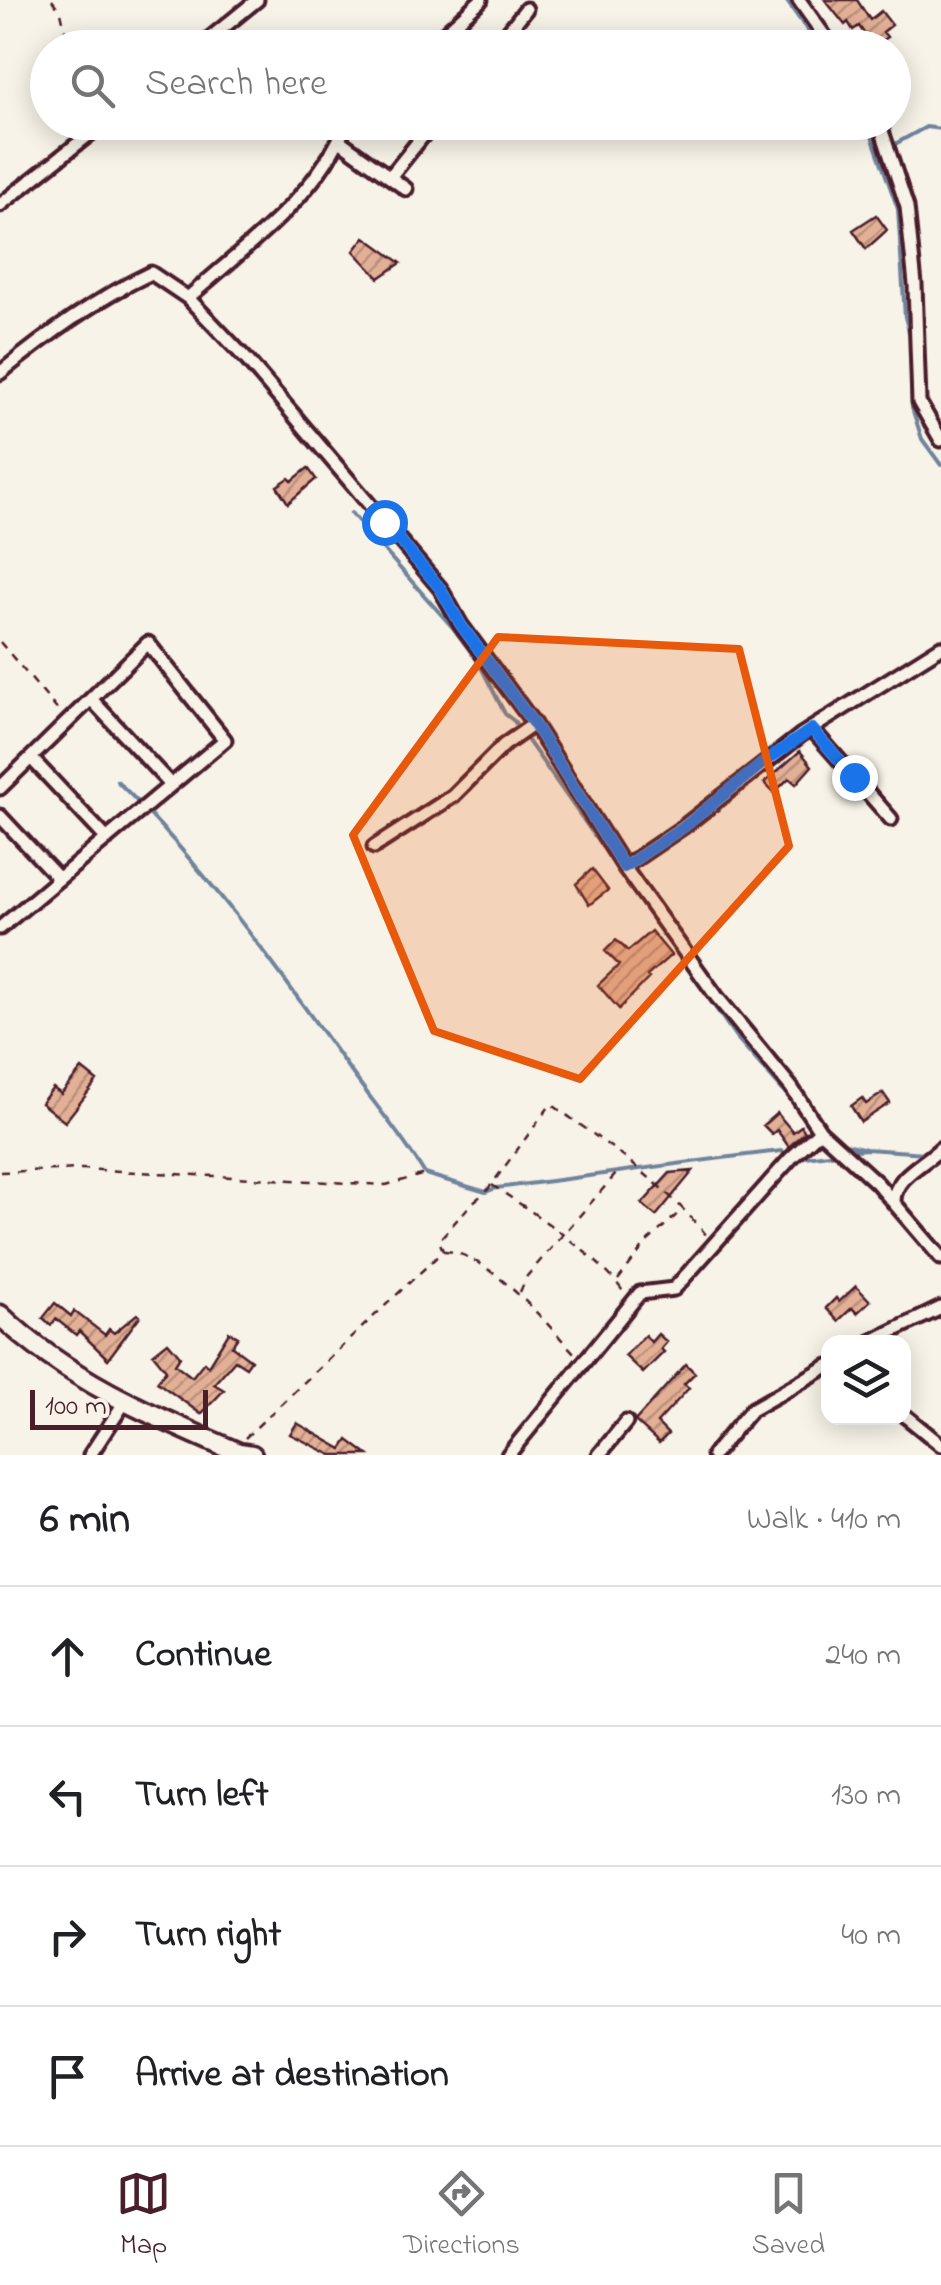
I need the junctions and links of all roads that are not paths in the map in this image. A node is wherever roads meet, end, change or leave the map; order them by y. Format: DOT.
graph roads {
  1 [pos="257,0"];
  2 [pos="481,0"];
  3 [pos="799,0"];
  4 [pos="526,9"];
  5 [pos="220,30"];
  6 [pos="448,30"];
  7 [pos="509,30"];
  8 [pos="820,30"];
  9 [pos="82,140"];
  10 [pos="420,140"];
  11 [pos="885,140"];
  12 [pos="340,141"];
  13 [pos="390,177"];
  14 [pos="406,190"];
  15 [pos="0,205"];
  16 [pos="188,298"];
  17 [pos="0,373"];
  18 [pos="941,440"];
  19 [pos="941,648"];
  20 [pos="92,698"];
  21 [pos="534,724"];
  22 [pos="812,729"];
  23 [pos="30,758"];
  24 [pos="171,785"];
  25 [pos="0,788"];
  26 [pos="0,816"];
  27 [pos="891,819"];
  28 [pos="107,838"];
  29 [pos="374,847"];
  30 [pos="624,867"];
  31 [pos="59,879"];
  32 [pos="0,928"];
  33 [pos="820,1131"];
  34 [pos="941,1148"];
  35 [pos="898,1184"];
  36 [pos="880,1186"];
  37 [pos="894,1203"];
  38 [pos="941,1258"];
  39 [pos="941,1308"];
  40 [pos="0,1315"];
  41 [pos="885,1335"];
  42 [pos="821,1370"];
  43 [pos="124,1403"];
  44 [pos="911,1421"];
  45 [pos="626,1422"];
  46 [pos="941,1445"];
  47 [pos="246,1454"];
  48 [pos="90,1455"];
  49 [pos="508,1455"];
  50 [pos="599,1455"];
  51 [pos="713,1455"];
  1 -- 5 [label="street"];
  2 -- 6 [label="street"];
  3 -- 8 [label="street"];
  4 -- 7 [label="street"];
  9 -- 15 [label="street"];
  10 -- 13 [label="street"];
  11 -- 18 [label="street"];
  12 -- 13 [label="street"];
  12 -- 16 [label="street"];
  13 -- 14 [label="street"];
  16 -- 17 [label="street"];
  16 -- 21 [label="street"];
  19 -- 22 [label="street"];
  20 -- 23 [label="street"];
  20 -- 24 [label="street"];
  20 -- 24 [label="street"];
  21 -- 29 [label="street"];
  21 -- 30 [label="street"];
  22 -- 27 [label="street"];
  22 -- 30 [label="street"];
  23 -- 25 [label="street"];
  23 -- 28 [label="street"];
  24 -- 28 [label="street"];
  26 -- 31 [label="street"];
  28 -- 31 [label="street"];
  30 -- 33 [label="street"];
  31 -- 32 [label="street"];
  33 -- 36 [label="street"];
  33 -- 49 [label="street"];
  34 -- 35 [label="street"];
  35 -- 36 [label="street"];
  35 -- 37 [label="street"];
  36 -- 37 [label="street"];
  37 -- 38 [label="street"];
  39 -- 41 [label="street"];
  40 -- 43 [label="main road"];
  42 -- 51 [label="street"];
  43 -- 47 [label="main road"];
  43 -- 48 [label="street"];
  44 -- 46 [label="street"];
  45 -- 50 [label="street"];
}
